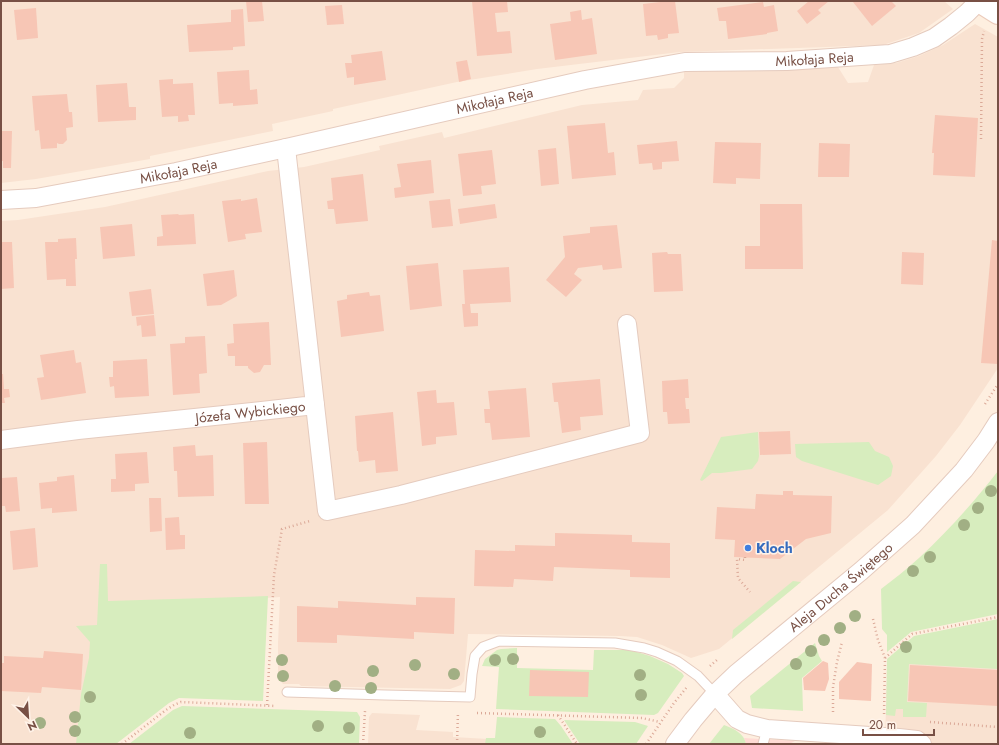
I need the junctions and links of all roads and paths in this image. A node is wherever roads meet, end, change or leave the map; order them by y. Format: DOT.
graph roads {
  1 [pos="979,1"];
  2 [pos="991,21"];
  3 [pos="981,139"];
  4 [pos="286,148"];
  5 [pos="1,200"];
  6 [pos="627,324"];
  7 [pos="998,384"];
  8 [pos="315,405"];
  9 [pos="984,407"];
  10 [pos="998,422"];
  11 [pos="1,440"];
  12 [pos="327,511"];
  13 [pos="745,557"];
  14 [pos="750,592"];
  15 [pos="998,617"];
  16 [pos="873,619"];
  17 [pos="842,642"];
  18 [pos="723,655"];
  19 [pos="885,658"];
  20 [pos="698,676"];
  21 [pos="287,692"];
  22 [pos="715,694"];
  23 [pos="267,705"];
  24 [pos="365,709"];
  25 [pos="464,712"];
  26 [pos="474,713"];
  27 [pos="558,715"];
  28 [pos="832,716"];
  29 [pos="884,719"];
  30 [pos="660,722"];
  31 [pos="929,722"];
  32 [pos="998,727"];
  33 [pos="765,736"];
  34 [pos="363,744"];
  35 [pos="456,744"];
  36 [pos="577,744"];
  37 [pos="646,744"];
  38 [pos="675,744"];
  39 [pos="922,744"];
  1 -- 2 [label="street"];
  1 -- 4 [label="street, Mikołaja Reja"];
  2 -- 3 [label="path"];
  4 -- 5 [label="street, Mikołaja Reja"];
  4 -- 8 [label="street, Józefa Wybickiego"];
  6 -- 12 [label="street"];
  7 -- 9 [label="path"];
  8 -- 11 [label="street, Józefa Wybickiego"];
  8 -- 12 [label="street"];
  10 -- 22 [label="street, Aleja Ducha Świętego"];
  12 -- 23 [label="path"];
  13 -- 14 [label="path"];
  15 -- 19 [label="path"];
  16 -- 19 [label="path"];
  17 -- 28 [label="path"];
  18 -- 20 [label="path"];
  19 -- 29 [label="path"];
  20 -- 21 [label="lane"];
  20 -- 22 [label="lane"];
  20 -- 30 [label="path"];
  22 -- 33 [label="street"];
  22 -- 38 [label="street, Aleja Ducha Świętego"];
  24 -- 34 [label="path"];
  25 -- 35 [label="path"];
  26 -- 27 [label="path"];
  27 -- 30 [label="path"];
  27 -- 36 [label="path"];
  30 -- 37 [label="path"];
  31 -- 32 [label="path"];
  33 -- 39 [label="street"];
}
